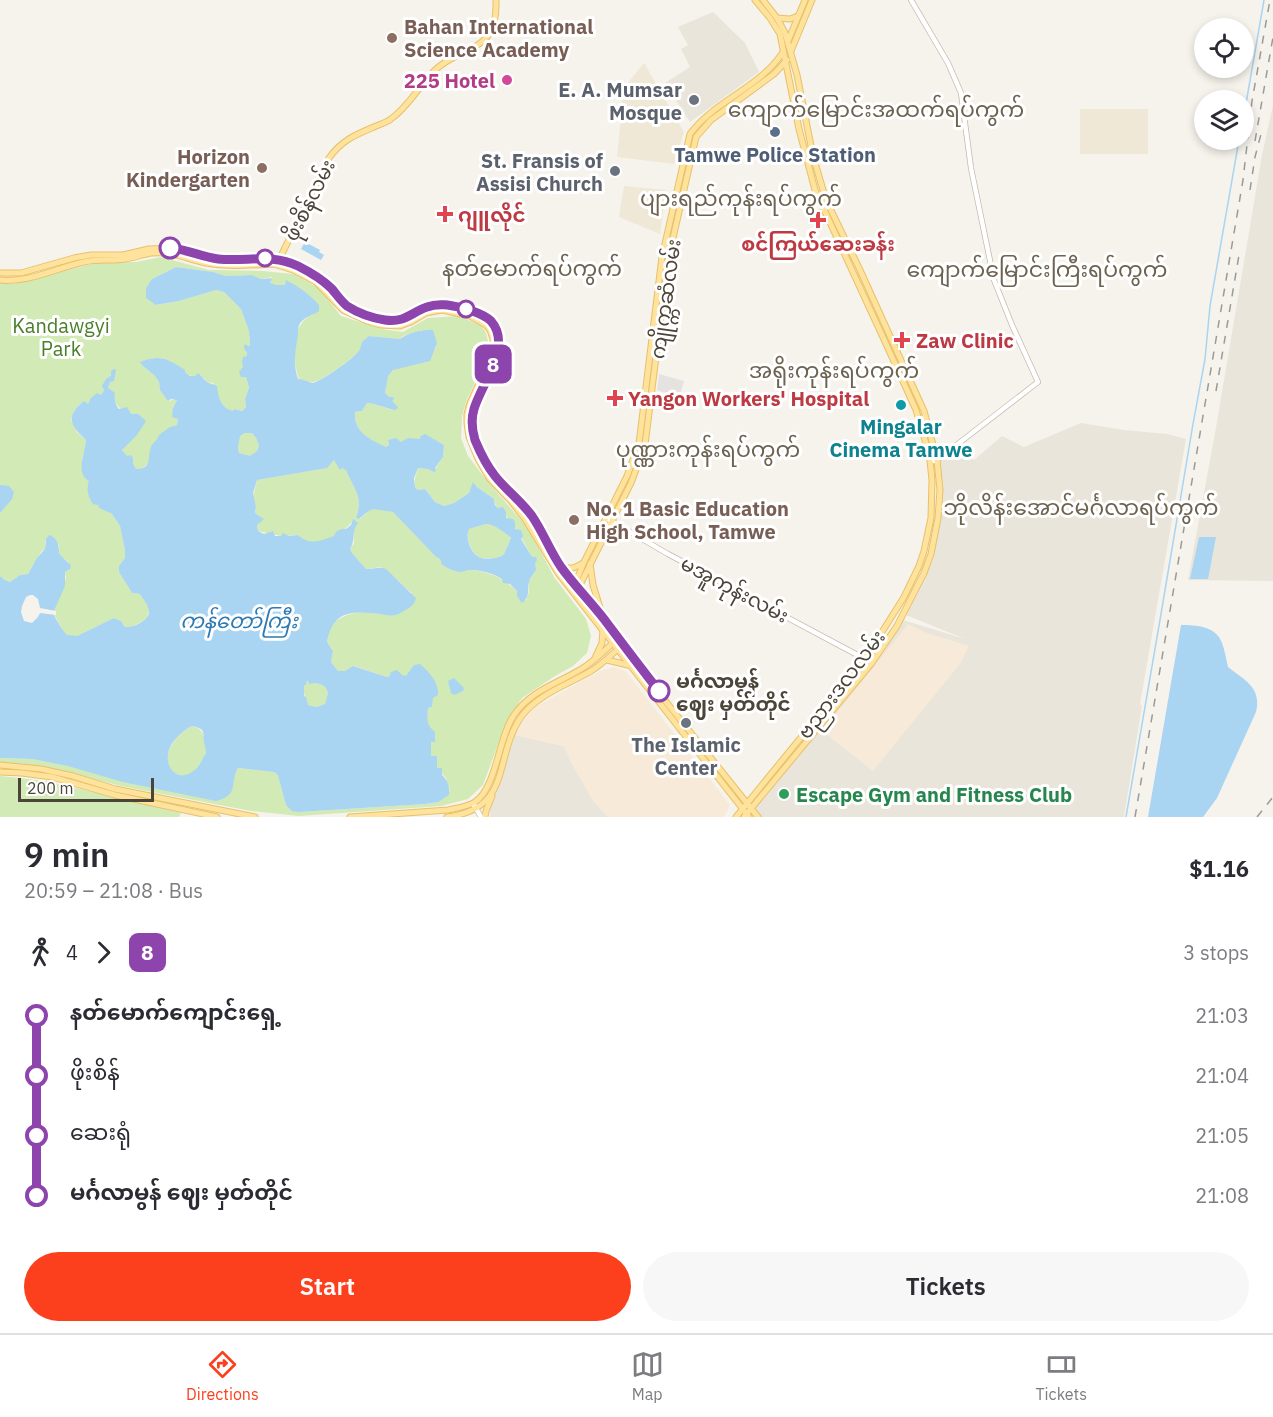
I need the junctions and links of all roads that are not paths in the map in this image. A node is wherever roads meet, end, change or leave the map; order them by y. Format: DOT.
graph roads {
  1 [pos="496,0"];
  2 [pos="755,0"];
  3 [pos="763,0"];
  4 [pos="805,0"];
  5 [pos="812,0"];
  6 [pos="911,0"];
  7 [pos="798,16"];
  8 [pos="777,18"];
  9 [pos="788,42"];
  10 [pos="787,51"];
  11 [pos="786,62"];
  12 [pos="774,74"];
  13 [pos="789,78"];
  14 [pos="278,262"];
  15 [pos="52,268"];
  16 [pos="0,273"];
  17 [pos="310,275"];
  18 [pos="0,280"];
  19 [pos="938,460"];
  20 [pos="930,461"];
  21 [pos="609,519"];
  22 [pos="587,563"];
  23 [pos="560,565"];
  24 [pos="575,590"];
  25 [pos="603,618"];
  26 [pos="603,630"];
  27 [pos="618,639"];
  28 [pos="612,643"];
  29 [pos="623,644"];
  30 [pos="617,650"];
  31 [pos="865,658"];
  32 [pos="607,660"];
  33 [pos="592,662"];
  34 [pos="630,666"];
  35 [pos="563,682"];
  36 [pos="0,765"];
  37 [pos="0,772"];
  38 [pos="494,791"];
  39 [pos="472,803"];
  40 [pos="749,806"];
  41 [pos="477,809"];
  42 [pos="745,814"];
  43 [pos="457,816"];
  44 [pos="217,817"];
  45 [pos="250,817"];
  46 [pos="255,817"];
  47 [pos="350,817"];
  48 [pos="447,817"];
  49 [pos="473,817"];
  50 [pos="483,817"];
  51 [pos="735,817"];
  52 [pos="758,817"];
  1 -- 14 [label="main road, ဖိုးစိန်လမ်း"];
  2 -- 10 [label="main road, ဗညားဒလလမ်း"];
  3 -- 8 [label="main road, ဗညားဒလလမ်း"];
  4 -- 7 [label="main road"];
  5 -- 10 [label="main road"];
  6 -- 19 [label="street"];
  7 -- 8 [label="main road"];
  7 -- 9 [label="main road"];
  8 -- 9 [label="main road, ဗညားဒလလမ်း"];
  9 -- 10 [label="main road, ဗညားဒလလမ်း"];
  10 -- 11 [label="main road"];
  10 -- 19 [label="main road, ဗညားဒလလမ်း"];
  10 -- 21 [label="main road, ကျိုက္ကဆံလမ်း"];
  11 -- 12 [label="main road, ကျိုက္ကဆံလမ်း"];
  11 -- 13 [label="main road, ဗညားဒလလမ်း"];
  12 -- 13 [label="main road"];
  12 -- 21 [label="main road, ကျိုက္ကဆံလမ်း"];
  13 -- 20 [label="main road, ဗညားဒလလမ်း"];
  14 -- 15 [label="main road"];
  14 -- 17 [label="main road"];
  15 -- 16 [label="main road"];
  15 -- 18 [label="main road"];
  17 -- 23 [label="main road"];
  17 -- 24 [label="main road"];
  19 -- 20 [label="street"];
  19 -- 40 [label="main road, ဗညားဒလလမ်း"];
  20 -- 31 [label="main road, ဗညားဒလလမ်း"];
  21 -- 22 [label="main road"];
  21 -- 31 [label="street, မအူကုန်းလမ်း"];
  22 -- 23 [label="main road"];
  22 -- 24 [label="main road"];
  22 -- 25 [label="main road"];
  23 -- 24 [label="main road"];
  24 -- 25 [label="main road"];
  24 -- 26 [label="main road"];
  25 -- 27 [label="main road"];
  26 -- 28 [label="main road"];
  26 -- 33 [label="main road"];
  27 -- 28 [label="main road"];
  27 -- 29 [label="main road"];
  28 -- 30 [label="main road"];
  28 -- 33 [label="main road"];
  29 -- 30 [label="main road"];
  29 -- 40 [label="main road"];
  30 -- 32 [label="main road"];
  30 -- 34 [label="main road"];
  31 -- 40 [label="main road, ဗညားဒလလမ်း"];
  32 -- 34 [label="main road"];
  32 -- 35 [label="main road"];
  33 -- 35 [label="main road"];
  34 -- 42 [label="main road"];
  35 -- 38 [label="main road"];
  35 -- 39 [label="main road"];
  36 -- 45 [label="main road"];
  37 -- 44 [label="main road"];
  38 -- 41 [label="main road"];
  38 -- 50 [label="main road"];
  39 -- 41 [label="street"];
  39 -- 47 [label="main road"];
  40 -- 42 [label="main road, ဗညားဒလလမ်း"];
  40 -- 52 [label="main road"];
  41 -- 43 [label="main road"];
  41 -- 50 [label="street"];
  42 -- 51 [label="main road, ဗညားဒလလမ်း"];
  43 -- 48 [label="main road"];
  43 -- 49 [label="main road"];
  45 -- 46 [label="main road"];
}
